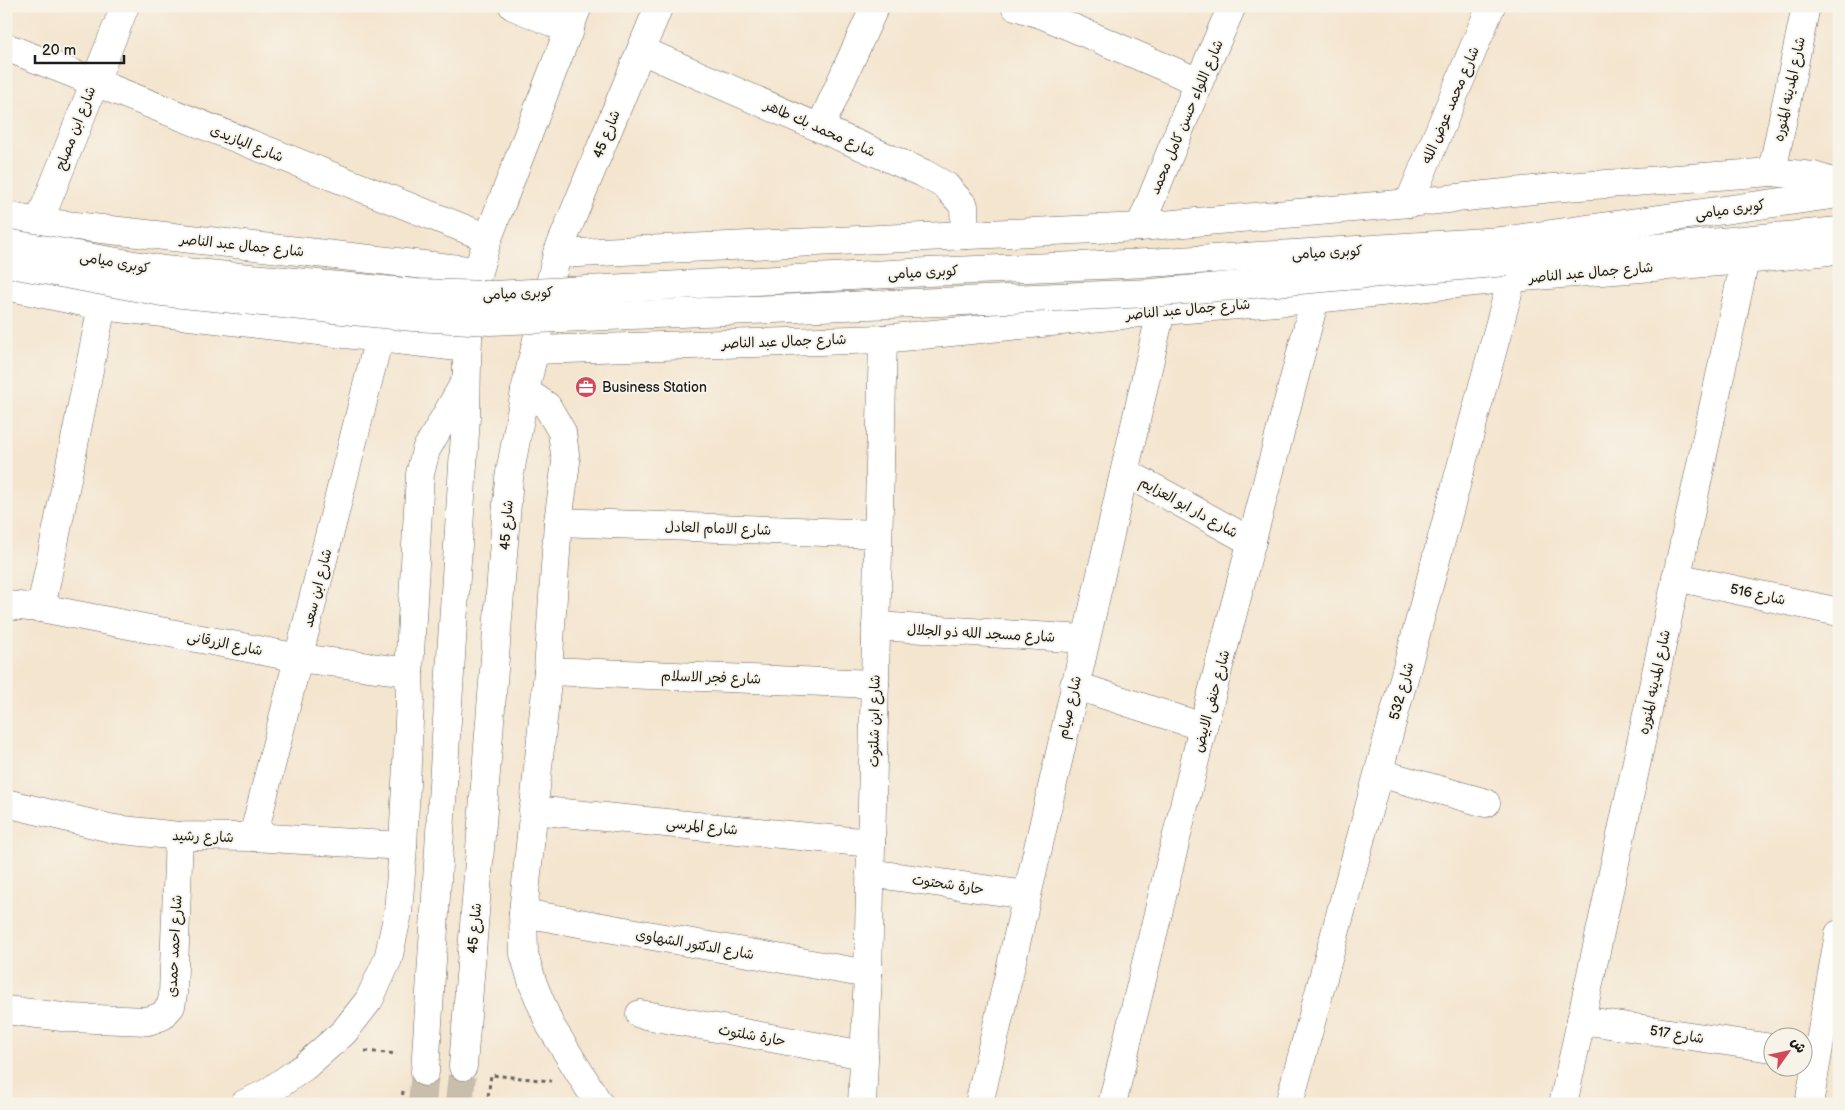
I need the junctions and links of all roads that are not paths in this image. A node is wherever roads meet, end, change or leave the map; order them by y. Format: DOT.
graph roads {
  1 [pos="124,6"];
  2 [pos="513,6"];
  3 [pos="658,6"];
  4 [pos="875,6"];
  5 [pos="1015,6"];
  6 [pos="1232,6"];
  7 [pos="1491,6"];
  8 [pos="1806,6"];
  9 [pos="1045,11"];
  10 [pos="574,18"];
  11 [pos="6,46"];
  12 [pos="641,50"];
  13 [pos="93,82"];
  14 [pos="1199,82"];
  15 [pos="820,128"];
  16 [pos="1772,172"];
  17 [pos="1839,184"];
  18 [pos="1839,194"];
  19 [pos="1409,203"];
  20 [pos="6,216"];
  21 [pos="39,222"];
  22 [pos="1140,227"];
  23 [pos="1839,231"];
  24 [pos="965,235"];
  25 [pos="488,238"];
  26 [pos="6,244"];
  27 [pos="1839,248"];
  28 [pos="557,254"];
  29 [pos="1745,260"];
  30 [pos="1506,261"];
  31 [pos="6,263"];
  32 [pos="477,271"];
  33 [pos="6,286"];
  34 [pos="1315,299"];
  35 [pos="102,306"];
  36 [pos="1161,311"];
  37 [pos="379,338"];
  38 [pos="883,338"];
  39 [pos="467,348"];
  40 [pos="535,350"];
  41 [pos="467,378"];
  42 [pos="524,391"];
  43 [pos="1125,472"];
  44 [pos="558,522"];
  45 [pos="878,534"];
  46 [pos="1252,542"];
  47 [pos="1676,577"];
  48 [pos="6,605"];
  49 [pos="42,608"];
  50 [pos="1839,612"];
  51 [pos="876,626"];
  52 [pos="1085,639"];
  53 [pos="299,658"];
  54 [pos="548,671"];
  55 [pos="409,672"];
  56 [pos="875,684"];
  57 [pos="1074,685"];
  58 [pos="1203,727"];
  59 [pos="1379,773"];
  60 [pos="1486,802"];
  61 [pos="6,803"];
  62 [pos="533,810"];
  63 [pos="180,836"];
  64 [pos="253,837"];
  65 [pos="871,842"];
  66 [pos="403,846"];
  67 [pos="870,872"];
  68 [pos="1026,895"];
  69 [pos="523,913"];
  70 [pos="1839,934"];
  71 [pos="868,974"];
  72 [pos="6,1010"];
  73 [pos="640,1014"];
  74 [pos="1581,1020"];
  75 [pos="1762,1047"];
  76 [pos="864,1055"];
  77 [pos="1819,1055"];
  78 [pos="463,1066"];
  79 [pos="424,1072"];
  80 [pos="593,1094"];
  81 [pos="244,1104"];
  82 [pos="862,1104"];
  83 [pos="979,1104"];
  84 [pos="1112,1104"];
  85 [pos="1289,1104"];
  86 [pos="1562,1104"];
  87 [pos="1809,1104"];
  1 -- 13 [label="street, شارع ابن مصلح"];
  2 -- 10 [label="street"];
  3 -- 12 [label="street, شارع 45"];
  4 -- 15 [label="street"];
  5 -- 9 [label="street"];
  6 -- 14 [label="street, شارع اللواء حسن كامل محمد"];
  7 -- 19 [label="street, شارع محمد عوض الله"];
  8 -- 16 [label="street, شارع المدينه المنوره"];
  9 -- 14 [label="street"];
  10 -- 25 [label="street"];
  11 -- 13 [label="street, شارع اليازيدى"];
  12 -- 15 [label="street, شارع محمد بك طاهر"];
  12 -- 28 [label="street, شارع 45"];
  13 -- 21 [label="street, شارع ابن مصلح"];
  13 -- 25 [label="street, شارع اليازيدى"];
  14 -- 22 [label="street, شارع اللواء حسن كامل محمد"];
  15 -- 24 [label="street, شارع محمد بك طاهر"];
  16 -- 17 [label="street"];
  16 -- 19 [label="street"];
  18 -- 30 [label="street, كوبرى ميامى"];
  19 -- 22 [label="street"];
  20 -- 21 [label="street, شارع جمال عبد الناصر"];
  21 -- 32 [label="street, شارع جمال عبد الناصر"];
  22 -- 24 [label="street"];
  23 -- 30 [label="street, كوبرى ميامى"];
  24 -- 28 [label="street"];
  25 -- 32 [label="street"];
  26 -- 30 [label="street, كوبرى ميامى, bridge"];
  27 -- 29 [label="street, شارع جمال عبد الناصر"];
  28 -- 40 [label="street, شارع 45"];
  29 -- 30 [label="street, شارع جمال عبد الناصر"];
  29 -- 47 [label="street, شارع المدينه المنوره"];
  30 -- 31 [label="street, كوبرى ميامى, bridge"];
  30 -- 34 [label="street, شارع جمال عبد الناصر"];
  30 -- 59 [label="street, شارع 532"];
  32 -- 39 [label="street"];
  33 -- 35 [label="street"];
  34 -- 36 [label="street, شارع جمال عبد الناصر"];
  34 -- 46 [label="street, شارع حنفى الابيض"];
  35 -- 37 [label="street"];
  35 -- 49 [label="street"];
  36 -- 38 [label="street, شارع جمال عبد الناصر"];
  36 -- 43 [label="street, شارع صيام"];
  37 -- 39 [label="street"];
  37 -- 53 [label="street, شارع ابن سعد"];
  38 -- 40 [label="street, شارع جمال عبد الناصر"];
  38 -- 45 [label="street, شارع ابن شلتوت"];
  39 -- 41 [label="street"];
  40 -- 42 [label="street, شارع 45"];
  41 -- 55 [label="street"];
  41 -- 79 [label="street"];
  42 -- 44 [label="street"];
  42 -- 78 [label="street, شارع 45"];
  43 -- 46 [label="street, شارع دار ابو العزايم"];
  43 -- 52 [label="street, شارع صيام"];
  44 -- 45 [label="street, شارع الامام العادل"];
  44 -- 54 [label="street"];
  45 -- 51 [label="street, شارع ابن شلتوت"];
  46 -- 58 [label="street, شارع حنفى الابيض"];
  47 -- 50 [label="street, شارع 516"];
  47 -- 74 [label="street, شارع المدينه المنوره"];
  48 -- 49 [label="street, شارع الزرقانى"];
  49 -- 53 [label="street, شارع الزرقانى"];
  51 -- 52 [label="street, شارع مسجد الله ذو الجلال"];
  51 -- 56 [label="street, شارع ابن شلتوت"];
  52 -- 57 [label="street, شارع صيام"];
  53 -- 55 [label="street, شارع الزرقانى"];
  53 -- 64 [label="street, شارع ابن سعد"];
  54 -- 56 [label="street, شارع فجر الاسلام"];
  54 -- 62 [label="street"];
  55 -- 66 [label="street"];
  56 -- 65 [label="street, شارع ابن شلتوت"];
  57 -- 58 [label="street"];
  57 -- 68 [label="street, شارع صيام"];
  58 -- 84 [label="street, شارع حنفى الابيض"];
  59 -- 60 [label="street"];
  59 -- 85 [label="street, شارع 532"];
  61 -- 63 [label="street, شارع رشيد"];
  62 -- 65 [label="street, شارع المرسى"];
  62 -- 69 [label="street"];
  63 -- 64 [label="street, شارع رشيد"];
  63 -- 72 [label="street, شارع احمد حمدى"];
  64 -- 66 [label="street, شارع رشيد"];
  65 -- 67 [label="street, شارع ابن شلتوت"];
  66 -- 81 [label="street"];
  67 -- 68 [label="street, حارة شحتوت"];
  67 -- 71 [label="street, شارع ابن شلتوت"];
  68 -- 83 [label="street, شارع صيام"];
  69 -- 71 [label="street, شارع الدكتور الشهاوى"];
  69 -- 80 [label="street"];
  70 -- 77 [label="street"];
  71 -- 76 [label="street, شارع ابن شلتوت"];
  73 -- 76 [label="street, حارة شلتوت"];
  74 -- 75 [label="street, شارع 517"];
  74 -- 86 [label="street, شارع المدينه المنوره"];
  76 -- 82 [label="street, شارع ابن شلتوت"];
  77 -- 87 [label="street"];
}
